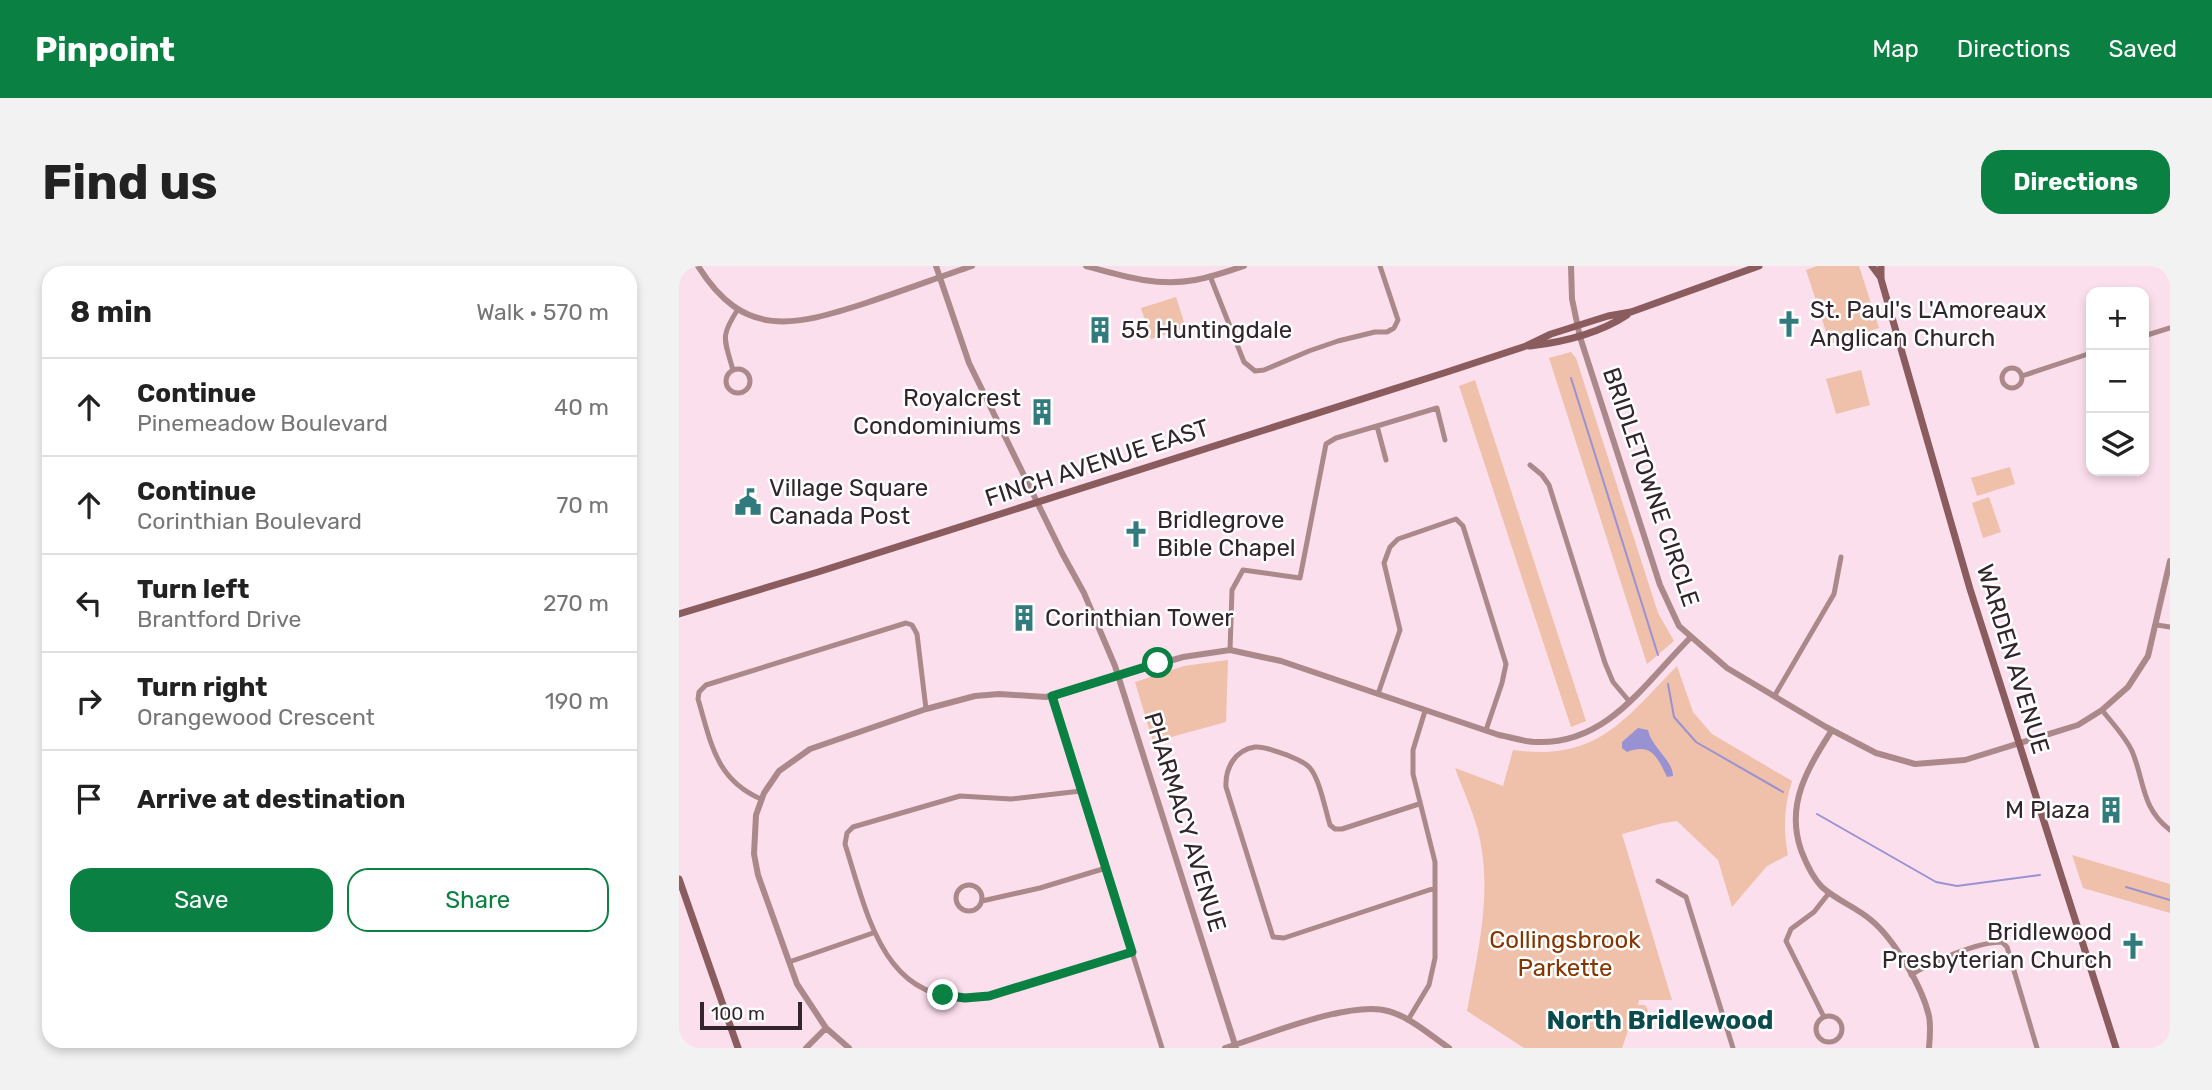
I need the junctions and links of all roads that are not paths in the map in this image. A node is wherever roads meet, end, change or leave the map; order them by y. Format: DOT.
graph roads {
  1 [pos="698,266"];
  2 [pos="936,266"];
  3 [pos="972,266"];
  4 [pos="1086,266"];
  5 [pos="1244,266"];
  6 [pos="1380,266"];
  7 [pos="1571,266"];
  8 [pos="1759,266"];
  9 [pos="1872,266"];
  10 [pos="1881,266"];
  11 [pos="1210,276"];
  12 [pos="940,277"];
  13 [pos="1881,279"];
  14 [pos="738,309"];
  15 [pos="1631,312"];
  16 [pos="1577,325"];
  17 [pos="2170,328"];
  18 [pos="2149,334"];
  19 [pos="1580,337"];
  20 [pos="1526,346"];
  21 [pos="2086,355"];
  22 [pos="733,370"];
  23 [pos="2022,376"];
  24 [pos="1377,426"];
  25 [pos="1445,440"];
  26 [pos="1386,460"];
  27 [pos="1530,465"];
  28 [pos="1037,502"];
  29 [pos="1841,557"];
  30 [pos="2170,561"];
  31 [pos="679,614"];
  32 [pos="2157,625"];
  33 [pos="2170,627"];
  34 [pos="1691,638"];
  35 [pos="1230,650"];
  36 [pos="1119,675"];
  37 [pos="1378,694"];
  38 [pos="1775,695"];
  39 [pos="1052,696"];
  40 [pos="1629,701"];
  41 [pos="926,709"];
  42 [pos="2102,710"];
  43 [pos="1425,711"];
  44 [pos="1486,730"];
  45 [pos="1832,730"];
  46 [pos="2019,744"];
  47 [pos="1081,791"];
  48 [pos="761,799"];
  49 [pos="1419,804"];
  50 [pos="2170,830"];
  51 [pos="1106,868"];
  52 [pos="679,879"];
  53 [pos="1658,881"];
  54 [pos="1435,888"];
  55 [pos="1829,893"];
  56 [pos="982,901"];
  57 [pos="873,933"];
  58 [pos="1132,952"];
  59 [pos="789,962"];
  60 [pos="1911,975"];
  61 [pos="1824,1017"];
  62 [pos="1408,1020"];
  63 [pos="826,1028"];
  64 [pos="1235,1046"];
  65 [pos="1446,1047"];
  66 [pos="737,1048"];
  67 [pos="806,1048"];
  68 [pos="849,1048"];
  69 [pos="1162,1048"];
  70 [pos="1225,1048"];
  71 [pos="1734,1048"];
  72 [pos="1929,1048"];
  73 [pos="2037,1048"];
  74 [pos="2116,1048"];
  1 -- 14 [label="street"];
  2 -- 12 [label="street, PHARMACY AVENUE"];
  3 -- 12 [label="street"];
  4 -- 11 [label="street"];
  5 -- 11 [label="street"];
  6 -- 11 [label="street"];
  7 -- 16 [label="street, BRIDLETOWNE CIRCLE"];
  8 -- 15 [label="main road, FINCH AVENUE EAST"];
  9 -- 13 [label="main road, WARDEN AVENUE"];
  10 -- 13 [label="main road, WARDEN AVENUE"];
  12 -- 14 [label="street"];
  12 -- 28 [label="street, PHARMACY AVENUE"];
  13 -- 46 [label="main road, WARDEN AVENUE"];
  14 -- 22 [label="street"];
  15 -- 16 [label="main road, FINCH AVENUE EAST"];
  15 -- 19 [label="main road, FINCH AVENUE EAST"];
  16 -- 19 [label="street, BRIDLETOWNE CIRCLE"];
  16 -- 20 [label="main road, FINCH AVENUE EAST"];
  17 -- 18 [label="street"];
  19 -- 20 [label="main road, FINCH AVENUE EAST"];
  19 -- 34 [label="street, BRIDLETOWNE CIRCLE"];
  20 -- 28 [label="main road, FINCH AVENUE EAST"];
  21 -- 23 [label="street"];
  22 -- 22 [label="street"];
  24 -- 25 [label="street"];
  24 -- 26 [label="street"];
  24 -- 35 [label="street"];
  27 -- 40 [label="street"];
  28 -- 31 [label="main road, FINCH AVENUE EAST"];
  28 -- 36 [label="street, PHARMACY AVENUE"];
  29 -- 38 [label="street"];
  30 -- 32 [label="street, BRIDLETOWNE CIRCLE"];
  32 -- 33 [label="street"];
  32 -- 42 [label="street, BRIDLETOWNE CIRCLE"];
  34 -- 38 [label="street, BRIDLETOWNE CIRCLE"];
  34 -- 40 [label="street"];
  35 -- 36 [label="street"];
  35 -- 37 [label="street"];
  36 -- 39 [label="street"];
  36 -- 64 [label="street, PHARMACY AVENUE"];
  37 -- 43 [label="street"];
  37 -- 44 [label="street"];
  38 -- 45 [label="street, BRIDLETOWNE CIRCLE"];
  39 -- 41 [label="street"];
  39 -- 47 [label="street"];
  40 -- 44 [label="street"];
  41 -- 48 [label="street"];
  41 -- 48 [label="street"];
  42 -- 46 [label="street, BRIDLETOWNE CIRCLE"];
  42 -- 50 [label="street"];
  43 -- 44 [label="street"];
  43 -- 49 [label="street"];
  45 -- 46 [label="street, BRIDLETOWNE CIRCLE"];
  45 -- 55 [label="street"];
  46 -- 74 [label="main road, WARDEN AVENUE"];
  47 -- 51 [label="street"];
  47 -- 57 [label="street"];
  48 -- 59 [label="street"];
  49 -- 54 [label="street"];
  49 -- 54 [label="street"];
  51 -- 56 [label="street"];
  51 -- 58 [label="street"];
  52 -- 66 [label="main road"];
  53 -- 71 [label="street"];
  54 -- 62 [label="street"];
  55 -- 60 [label="street"];
  55 -- 61 [label="street"];
  56 -- 56 [label="street"];
  57 -- 58 [label="street"];
  57 -- 59 [label="street"];
  58 -- 69 [label="street"];
  59 -- 63 [label="street"];
  60 -- 72 [label="street"];
  60 -- 73 [label="street"];
  61 -- 61 [label="street"];
  62 -- 64 [label="street"];
  62 -- 65 [label="street"];
  63 -- 67 [label="street"];
  63 -- 68 [label="street"];
  64 -- 70 [label="street"];
}
